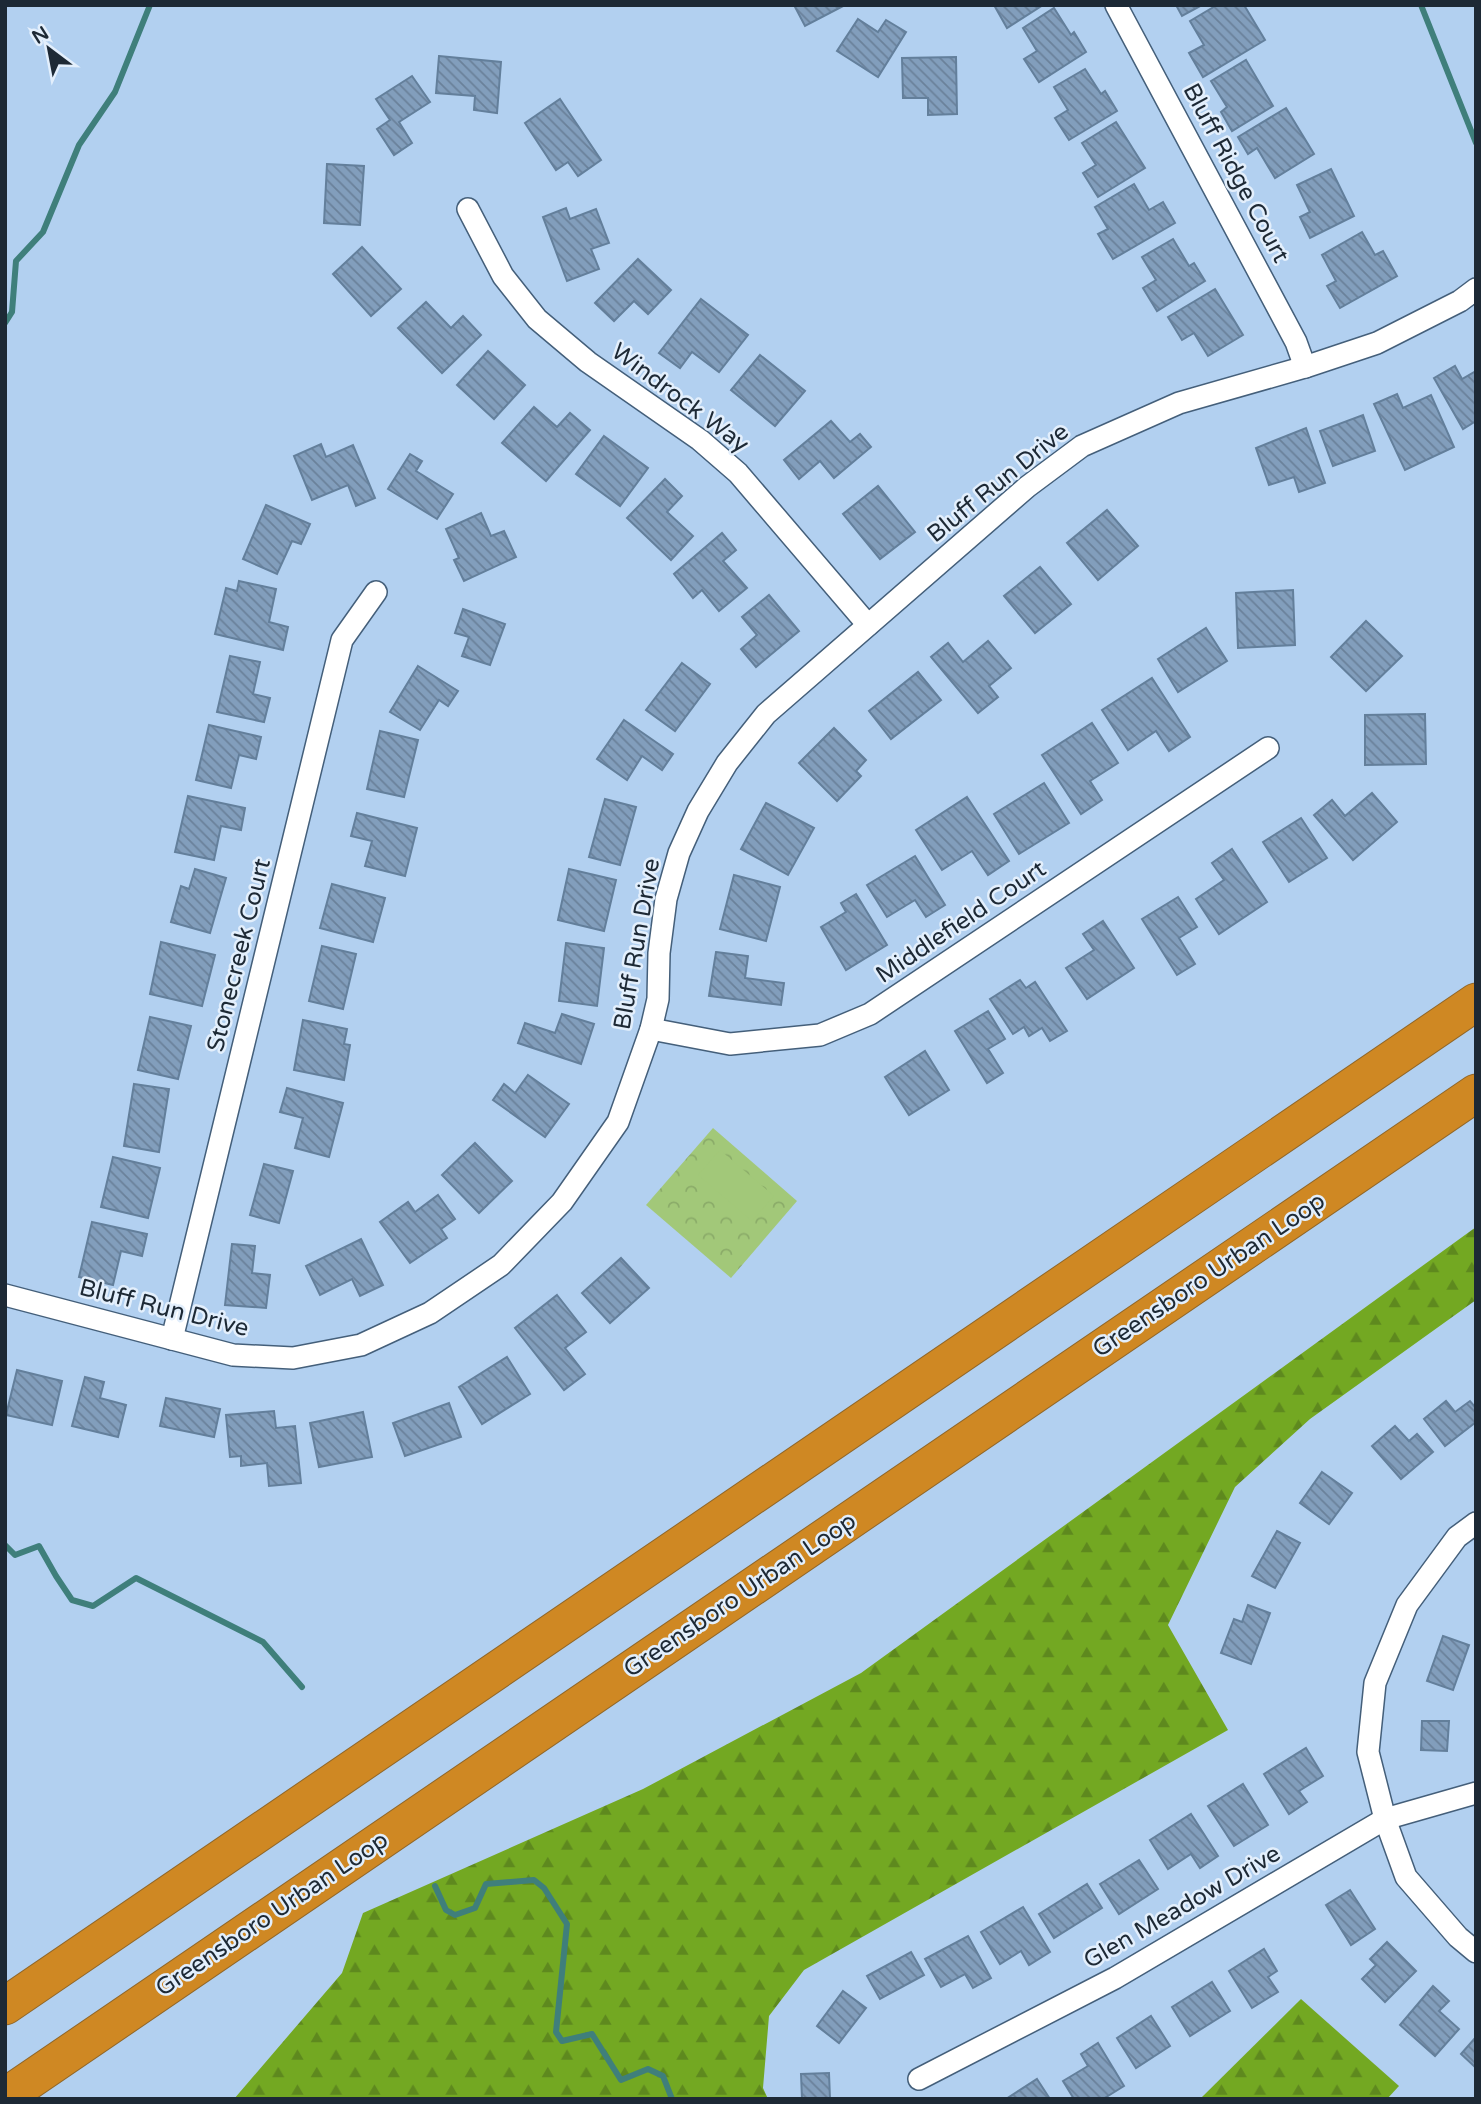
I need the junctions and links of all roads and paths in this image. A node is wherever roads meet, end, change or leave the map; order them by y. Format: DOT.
graph roads {
  1 [pos="1116,5"];
  2 [pos="468,209"];
  3 [pos="1476,289"];
  4 [pos="1305,367"];
  5 [pos="376,592"];
  6 [pos="868,625"];
  7 [pos="1268,748"];
  8 [pos="1476,1002"];
  9 [pos="652,1029"];
  10 [pos="1476,1093"];
  11 [pos="5,1295"];
  12 [pos="173,1339"];
  13 [pos="1476,1523"];
  14 [pos="1476,1793"];
  15 [pos="1385,1819"];
  16 [pos="1476,1952"];
  17 [pos="5,2006"];
  18 [pos="919,2079"];
  19 [pos="5,2096"];
  1 -- 4 [label="street, Bluff Ridge Court"];
  2 -- 6 [label="street, Windrock Way"];
  3 -- 4 [label="street, Bluff Run Drive"];
  4 -- 6 [label="street, Bluff Run Drive"];
  5 -- 12 [label="street, Stonecreek Court"];
  6 -- 9 [label="street, Bluff Run Drive"];
  7 -- 9 [label="street, Middlefield Court"];
  8 -- 17 [label="highway"];
  9 -- 12 [label="street, Bluff Run Drive"];
  10 -- 19 [label="highway, Greensboro Urban Loop"];
  11 -- 12 [label="street, Bluff Run Drive"];
  13 -- 15 [label="street"];
  14 -- 15 [label="street, Glen Meadow Drive"];
  15 -- 16 [label="street"];
  15 -- 18 [label="street, Glen Meadow Drive"];
}
